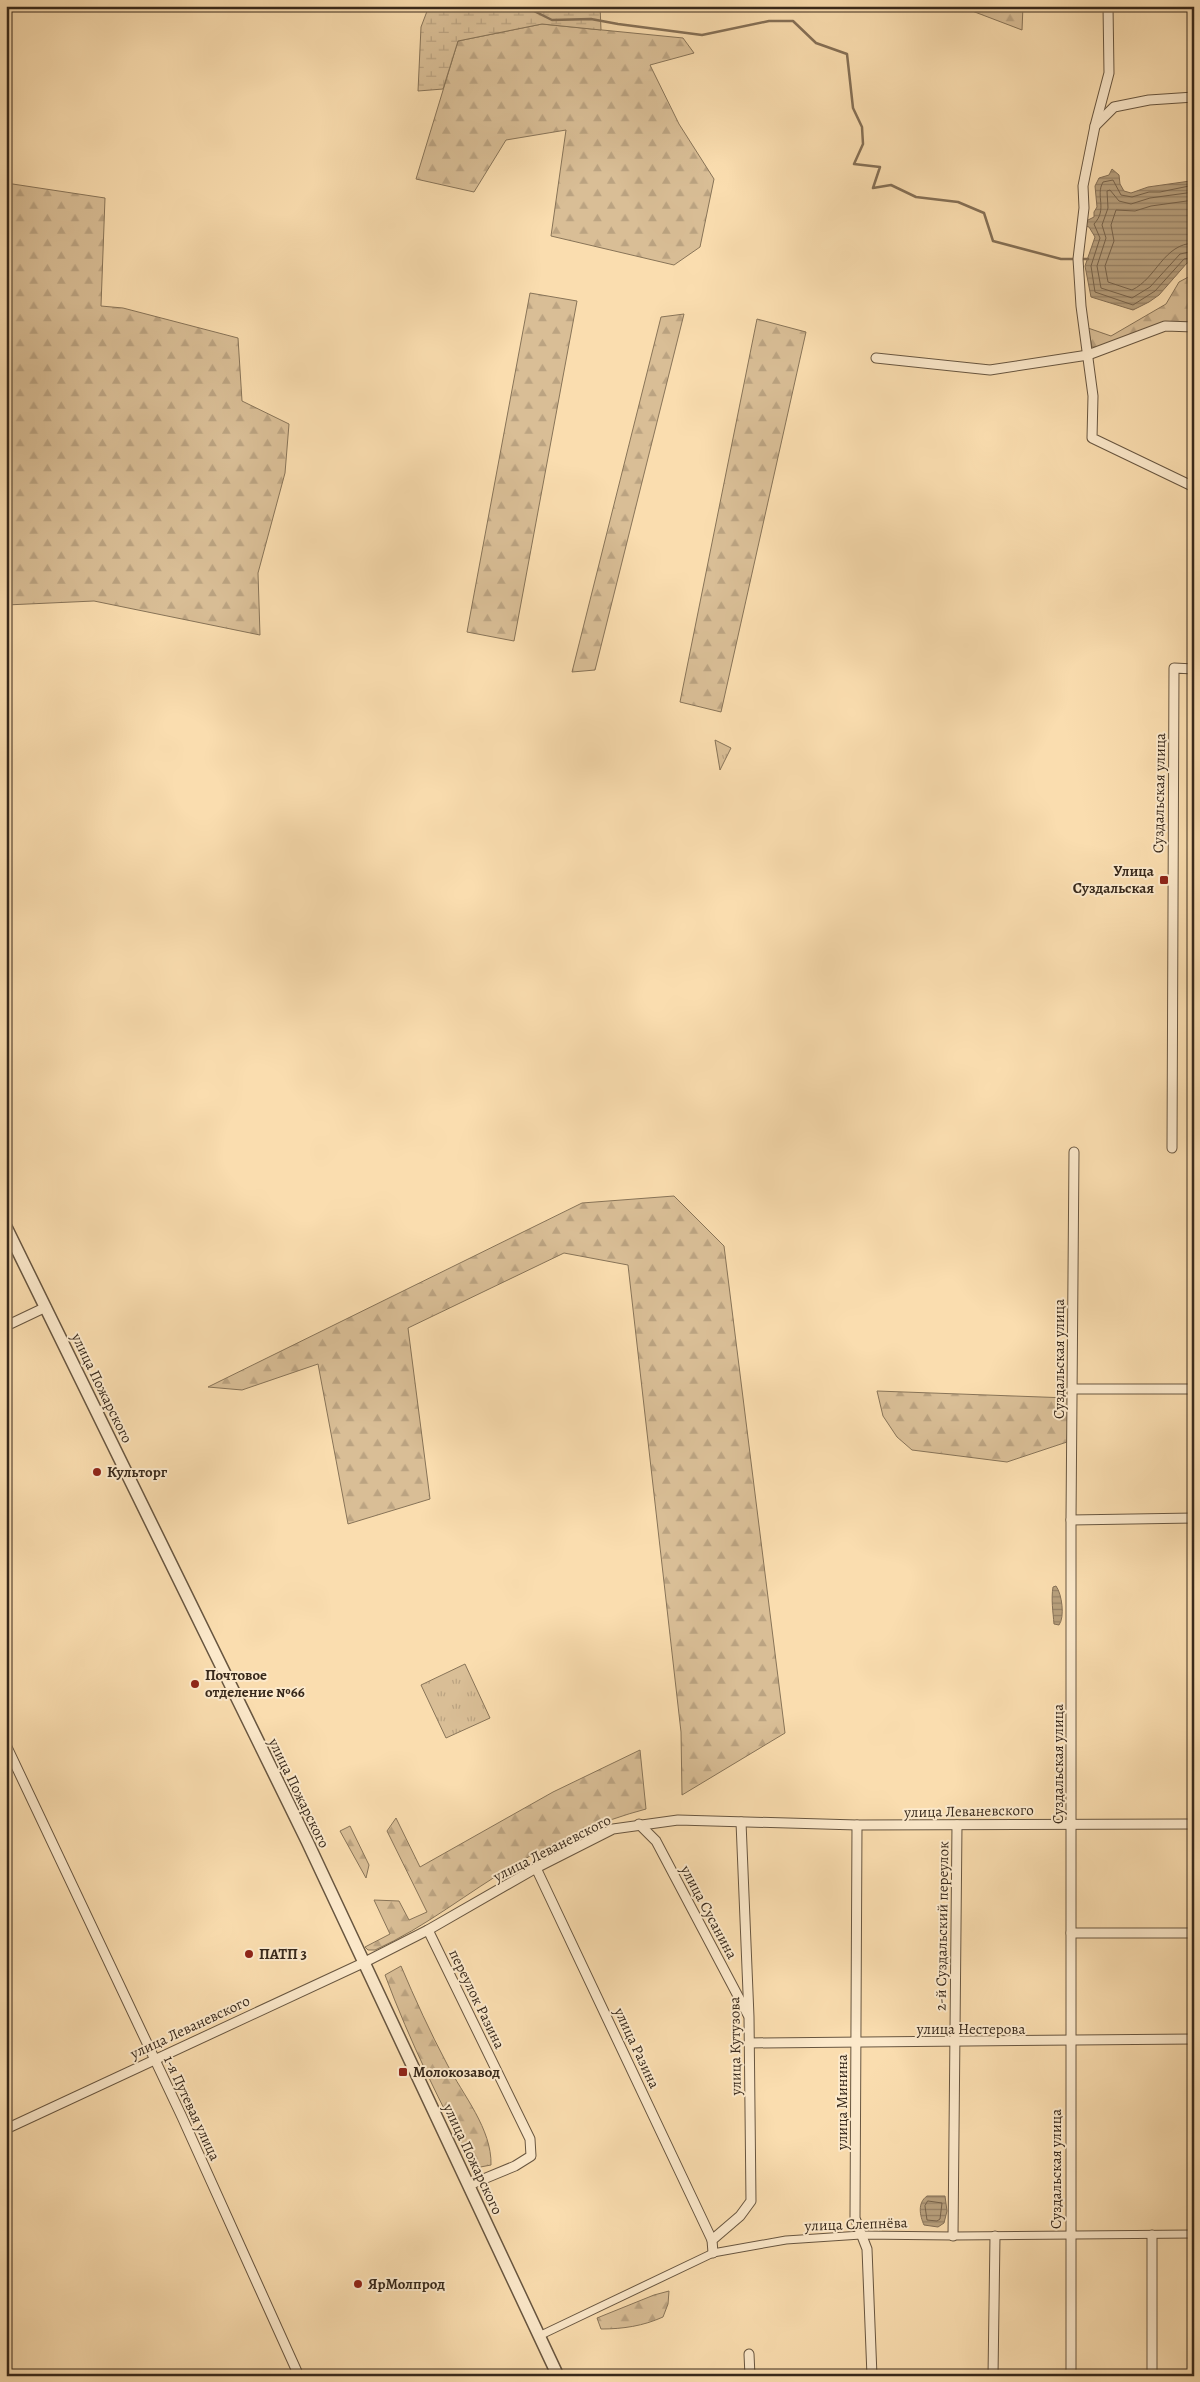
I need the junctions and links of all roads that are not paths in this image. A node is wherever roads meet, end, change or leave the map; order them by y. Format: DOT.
graph roads {
  1 [pos="1108,6"];
  2 [pos="1194,97"];
  3 [pos="1094,126"];
  4 [pos="1194,327"];
  5 [pos="1088,355"];
  6 [pos="876,358"];
  7 [pos="1194,487"];
  8 [pos="1194,668"];
  9 [pos="1172,1148"];
  10 [pos="1074,1152"];
  11 [pos="6,1227"];
  12 [pos="46,1307"];
  13 [pos="6,1326"];
  14 [pos="1072,1389"];
  15 [pos="1194,1390"];
  16 [pos="1194,1518"];
  17 [pos="1071,1520"];
  18 [pos="6,1745"];
  19 [pos="741,1822"];
  20 [pos="1072,1823"];
  21 [pos="639,1824"];
  22 [pos="1194,1824"];
  23 [pos="857,1825"];
  24 [pos="957,1825"];
  25 [pos="536,1868"];
  26 [pos="428,1930"];
  27 [pos="1194,1933"];
  28 [pos="1071,1934"];
  29 [pos="363,1962"];
  30 [pos="749,2017"];
  31 [pos="1194,2039"];
  32 [pos="1070,2042"];
  33 [pos="749,2043"];
  34 [pos="856,2043"];
  35 [pos="955,2043"];
  36 [pos="154,2059"];
  37 [pos="6,2129"];
  38 [pos="470,2185"];
  39 [pos="1194,2234"];
  40 [pos="861,2235"];
  41 [pos="1070,2235"];
  42 [pos="1152,2235"];
  43 [pos="953,2236"];
  44 [pos="996,2236"];
  45 [pos="712,2240"];
  46 [pos="713,2253"];
  47 [pos="539,2336"];
  48 [pos="750,2354"];
  49 [pos="300,2376"];
  50 [pos="558,2376"];
  51 [pos="750,2376"];
  52 [pos="872,2376"];
  53 [pos="993,2376"];
  54 [pos="1071,2376"];
  55 [pos="1152,2376"];
  1 -- 3 [label="street"];
  2 -- 3 [label="street"];
  3 -- 5 [label="street"];
  4 -- 5 [label="street"];
  5 -- 6 [label="street"];
  5 -- 7 [label="street"];
  8 -- 9 [label="street, Суздальская улица"];
  10 -- 14 [label="street, Суздальская улица"];
  11 -- 12 [label="street, улица Пожарского"];
  12 -- 13 [label="street"];
  12 -- 29 [label="street, улица Пожарского"];
  14 -- 15 [label="street"];
  14 -- 17 [label="street, Суздальская улица"];
  16 -- 17 [label="street"];
  17 -- 20 [label="street, Суздальская улица"];
  18 -- 36 [label="street, 1-я Путевая улица"];
  19 -- 21 [label="street, улица Леваневского"];
  19 -- 23 [label="street, улица Леваневского"];
  19 -- 30 [label="street, улица Кутузова"];
  20 -- 22 [label="street, улица Леваневского"];
  20 -- 24 [label="street, улица Леваневского"];
  20 -- 28 [label="street, Суздальская улица"];
  21 -- 25 [label="street, улица Леваневского"];
  21 -- 30 [label="street, улица Сусанина"];
  23 -- 24 [label="street, улица Леваневского"];
  23 -- 34 [label="street, улица Минина"];
  24 -- 35 [label="street, 2-й Суздальский переулок"];
  25 -- 26 [label="street, улица Леваневского"];
  25 -- 45 [label="street, улица Разина"];
  26 -- 29 [label="street, улица Леваневского"];
  26 -- 38 [label="street, переулок Разина"];
  27 -- 28 [label="street"];
  28 -- 32 [label="street, Суздальская улица"];
  29 -- 36 [label="street, улица Леваневского"];
  29 -- 38 [label="street, улица Пожарского"];
  30 -- 33 [label="street, улица Кутузова"];
  31 -- 32 [label="street, улица Нестерова"];
  32 -- 35 [label="street, улица Нестерова"];
  32 -- 41 [label="street, Суздальская улица"];
  33 -- 34 [label="street, улица Нестерова"];
  33 -- 45 [label="street, улица Кутузова"];
  34 -- 35 [label="street, улица Нестерова"];
  34 -- 40 [label="street, улица Минина"];
  35 -- 43 [label="street, 2-й Суздальский переулок"];
  36 -- 37 [label="street, улица Леваневского"];
  36 -- 49 [label="street, 1-я Путевая улица"];
  38 -- 47 [label="street, улица Пожарского"];
  39 -- 42 [label="street, улица Слепнёва"];
  40 -- 43 [label="street, улица Слепнёва"];
  40 -- 46 [label="street, улица Слепнёва"];
  40 -- 52 [label="street, улица Минина"];
  41 -- 42 [label="street, улица Слепнёва"];
  41 -- 44 [label="street, улица Слепнёва"];
  41 -- 54 [label="street, Суздальская улица"];
  42 -- 55 [label="street"];
  43 -- 44 [label="street, улица Слепнёва"];
  44 -- 53 [label="street"];
  45 -- 46 [label="street"];
  46 -- 47 [label="street, улица Слепнёва"];
  47 -- 50 [label="street, улица Пожарского"];
  48 -- 51 [label="street"];
}
